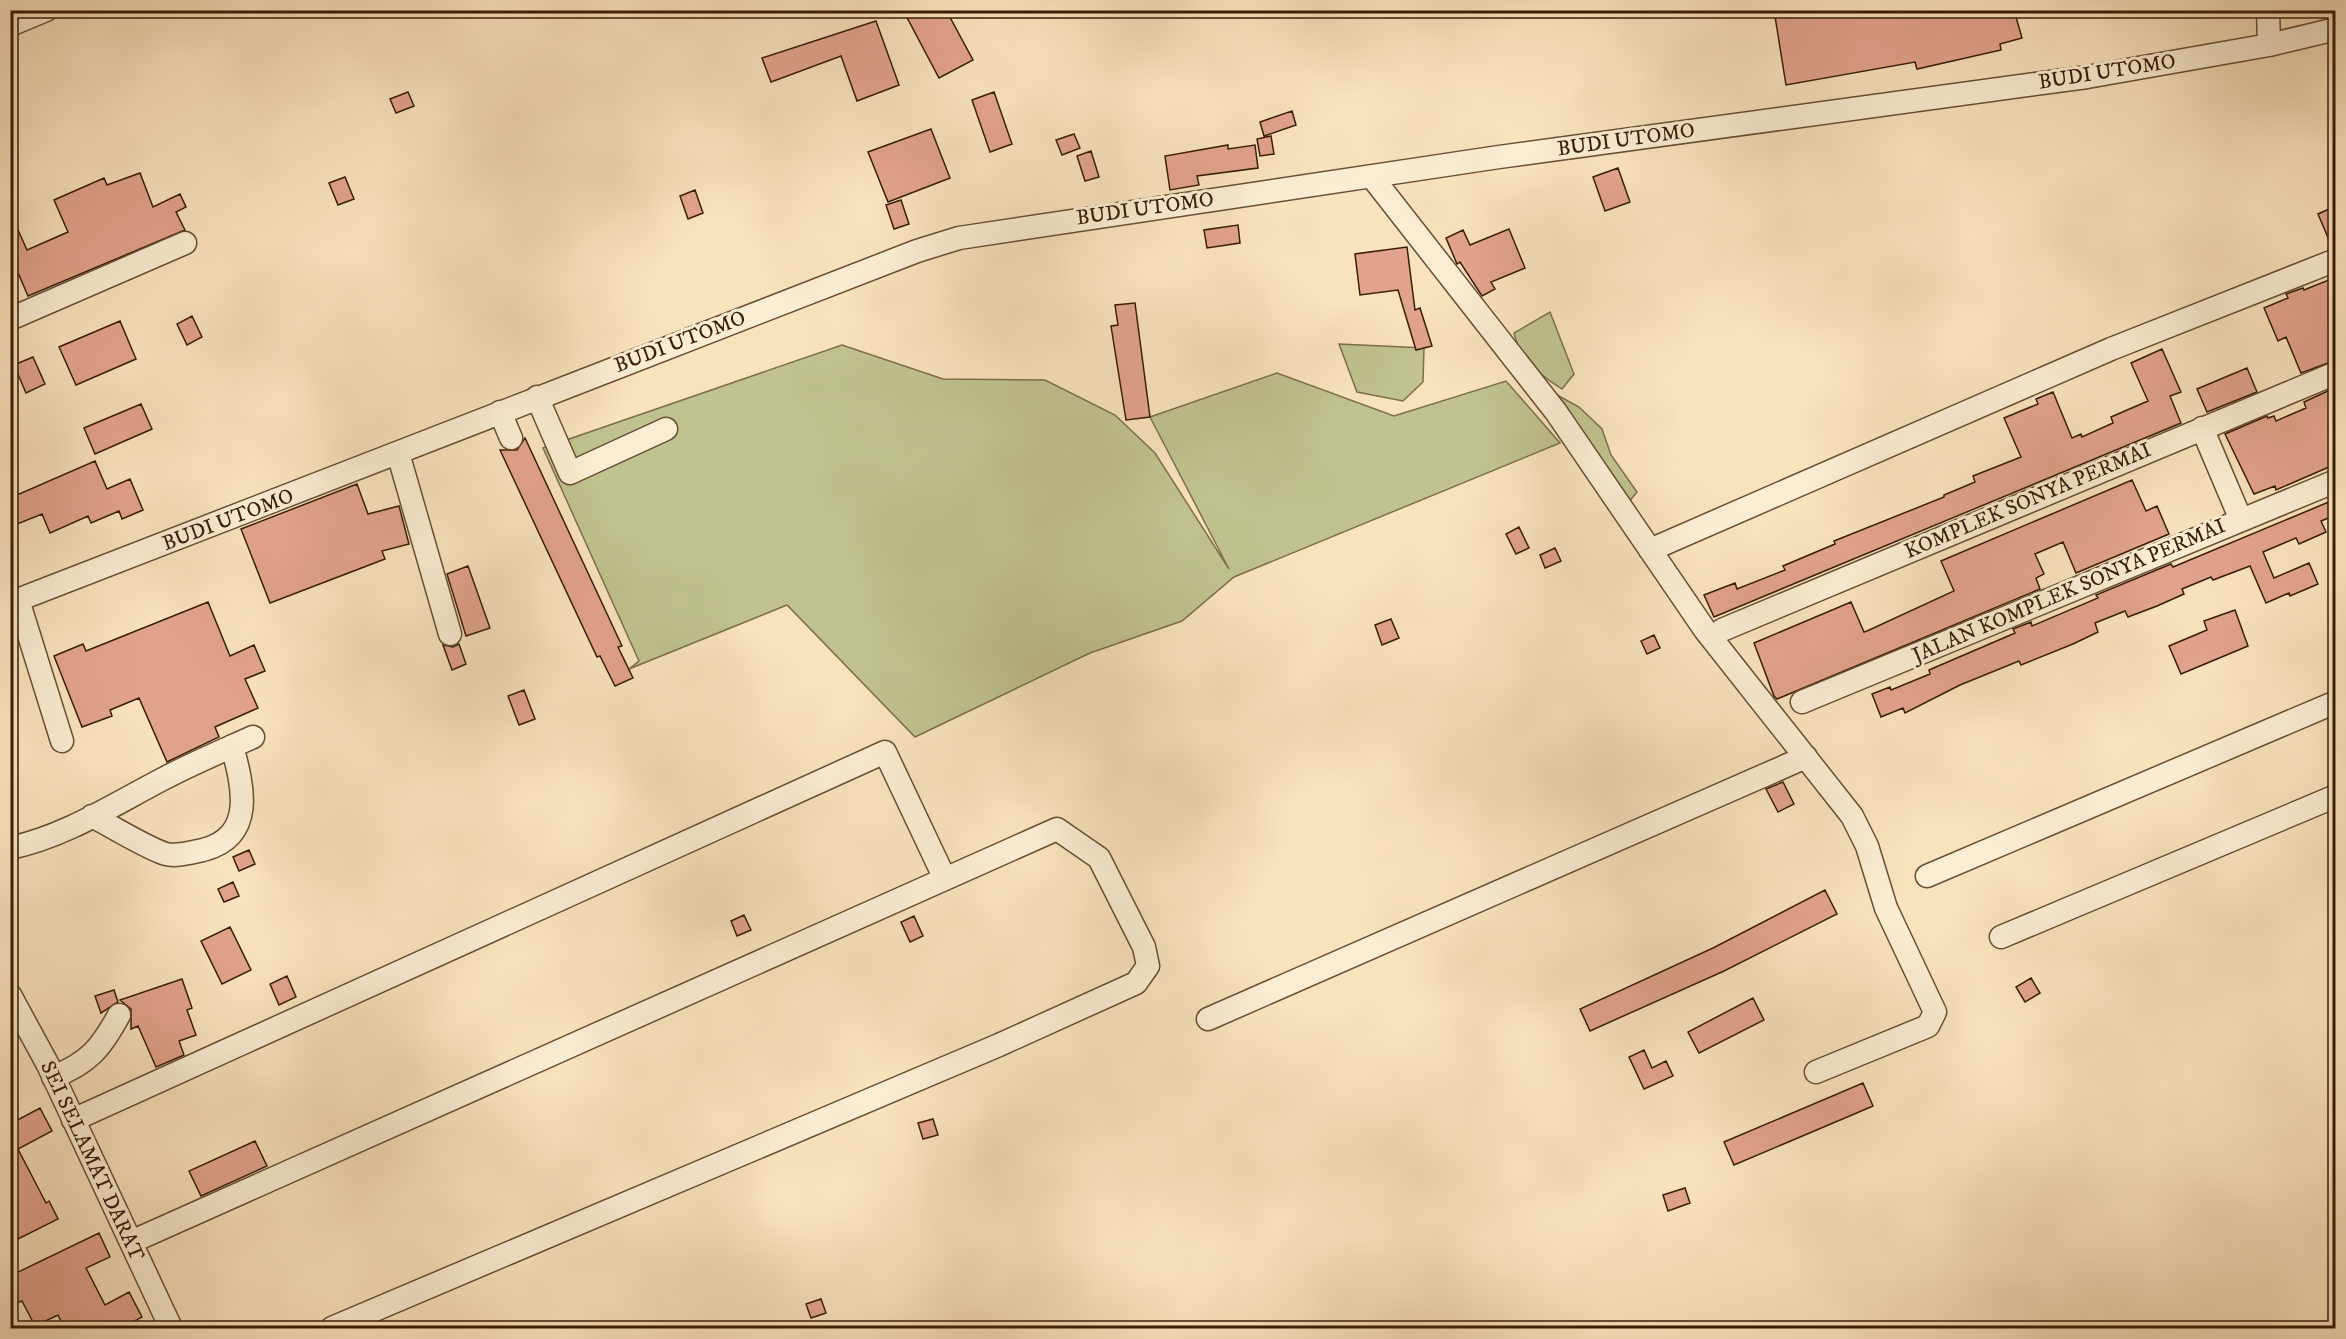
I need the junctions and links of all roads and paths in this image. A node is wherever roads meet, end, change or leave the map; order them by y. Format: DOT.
graph roads {
  1 [pos="46,10"];
  2 [pos="2268,10"];
  3 [pos="10,25"];
  4 [pos="2336,29"];
  5 [pos="2269,45"];
  6 [pos="1372,177"];
  7 [pos="185,243"];
  8 [pos="2336,260"];
  9 [pos="10,319"];
  10 [pos="2336,373"];
  11 [pos="537,397"];
  12 [pos="500,412"];
  13 [pos="2202,428"];
  14 [pos="666,429"];
  15 [pos="511,438"];
  16 [pos="398,453"];
  17 [pos="2336,481"];
  18 [pos="2241,520"];
  19 [pos="1650,550"];
  20 [pos="14,601"];
  21 [pos="1722,630"];
  22 [pos="450,634"];
  23 [pos="1802,702"];
  24 [pos="2336,702"];
  25 [pos="253,736"];
  26 [pos="62,741"];
  27 [pos="232,746"];
  28 [pos="1806,757"];
  29 [pos="2336,796"];
  30 [pos="92,816"];
  31 [pos="10,848"];
  32 [pos="1927,876"];
  33 [pos="945,879"];
  34 [pos="2001,938"];
  35 [pos="10,995"];
  36 [pos="119,1015"];
  37 [pos="1208,1020"];
  38 [pos="1816,1072"];
  39 [pos="59,1075"];
  40 [pos="74,1119"];
  41 [pos="130,1242"];
  42 [pos="171,1329"];
  43 [pos="332,1329"];
  1 -- 3 [label="street"];
  2 -- 5 [label="street"];
  4 -- 5 [label="street, BUDI UTOMO"];
  5 -- 6 [label="street, BUDI UTOMO"];
  6 -- 11 [label="street, BUDI UTOMO"];
  6 -- 19 [label="street"];
  7 -- 9 [label="street"];
  8 -- 19 [label="street"];
  10 -- 13 [label="street, KOMPLEK SONYA PERMAI"];
  11 -- 12 [label="street, BUDI UTOMO"];
  11 -- 14 [label="street"];
  12 -- 15 [label="street"];
  12 -- 16 [label="street, BUDI UTOMO"];
  13 -- 18 [label="street"];
  13 -- 21 [label="street, KOMPLEK SONYA PERMAI"];
  16 -- 20 [label="street, BUDI UTOMO"];
  16 -- 22 [label="street"];
  17 -- 18 [label="street, JALAN KOMPLEK SONYA PERMAI"];
  18 -- 23 [label="street, JALAN KOMPLEK SONYA PERMAI"];
  19 -- 28 [label="street"];
  20 -- 26 [label="street"];
  24 -- 32 [label="street"];
  25 -- 27 [label="street"];
  27 -- 30 [label="street"];
  27 -- 30 [label="street"];
  28 -- 37 [label="street"];
  28 -- 38 [label="street"];
  29 -- 34 [label="street"];
  30 -- 31 [label="street"];
  33 -- 40 [label="street"];
  33 -- 41 [label="street"];
  33 -- 43 [label="street"];
  35 -- 39 [label="street, SEI SELAMAT DARAT"];
  36 -- 39 [label="street"];
  39 -- 40 [label="street, SEI SELAMAT DARAT"];
  40 -- 41 [label="street, SEI SELAMAT DARAT"];
  41 -- 42 [label="street, SEI SELAMAT DARAT"];
}
